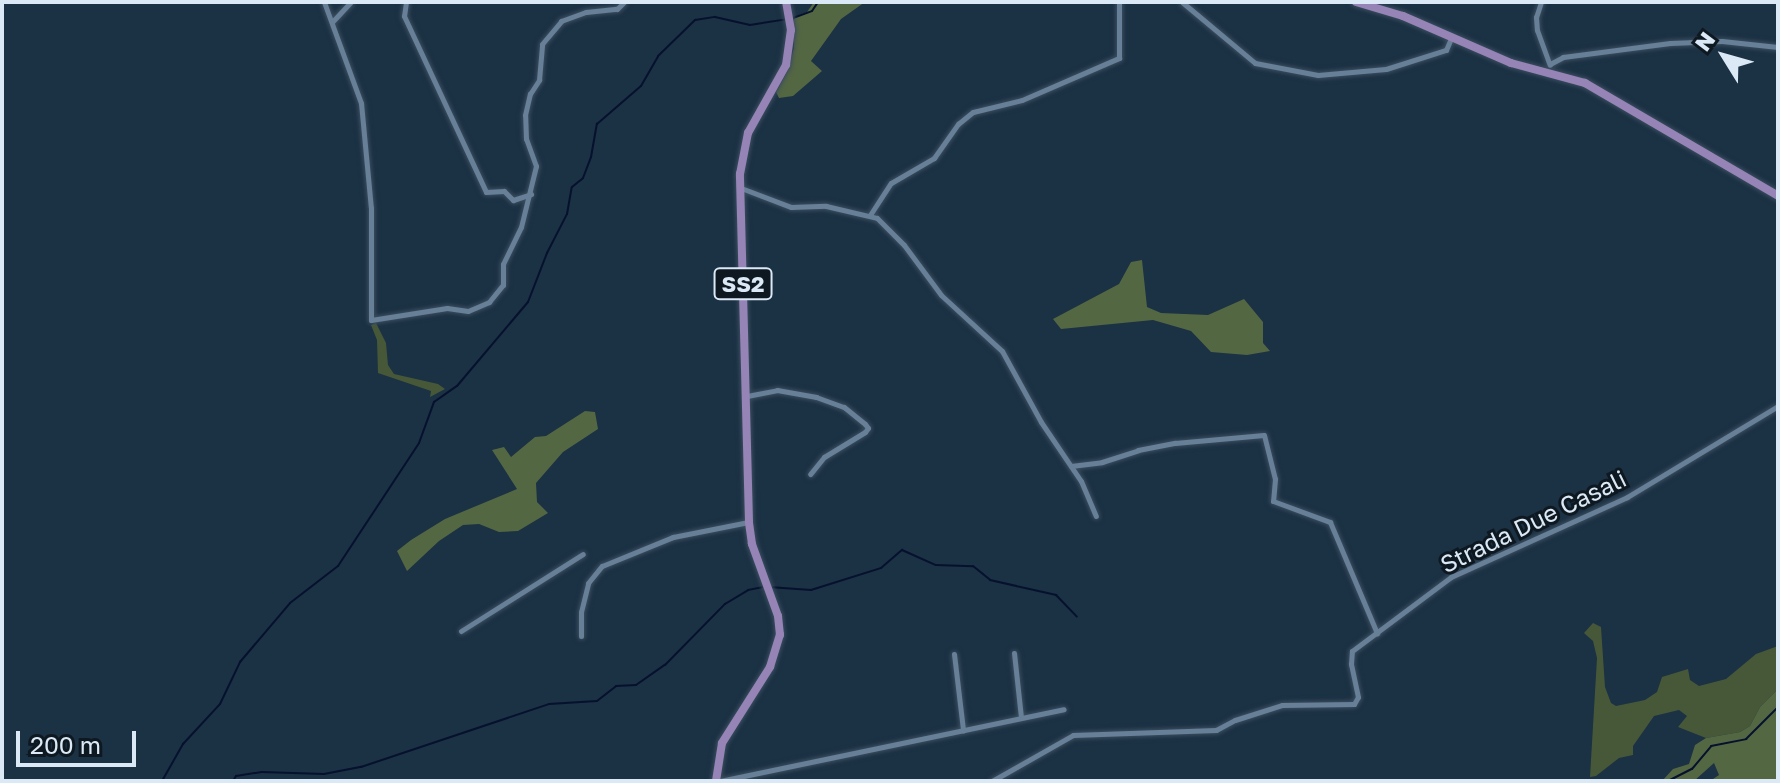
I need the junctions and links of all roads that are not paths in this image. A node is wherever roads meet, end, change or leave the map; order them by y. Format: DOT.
graph roads {
  1 [pos="324,2"];
  2 [pos="351,2"];
  3 [pos="406,2"];
  4 [pos="624,2"];
  5 [pos="786,2"];
  6 [pos="1119,2"];
  7 [pos="1182,2"];
  8 [pos="1356,2"];
  9 [pos="1541,2"];
  10 [pos="333,21"];
  11 [pos="1452,35"];
  12 [pos="1778,47"];
  13 [pos="1550,68"];
  14 [pos="741,187"];
  15 [pos="531,194"];
  16 [pos="1778,196"];
  17 [pos="870,215"];
  18 [pos="746,396"];
  19 [pos="1778,406"];
  20 [pos="1071,466"];
  21 [pos="810,474"];
  22 [pos="1096,516"];
  23 [pos="749,522"];
  24 [pos="583,554"];
  25 [pos="461,631"];
  26 [pos="1377,633"];
  27 [pos="581,636"];
  28 [pos="1014,653"];
  29 [pos="954,654"];
  30 [pos="1064,709"];
  31 [pos="1021,717"];
  32 [pos="963,730"];
  33 [pos="718,781"];
  34 [pos="992,781"];
  1 -- 10 [label="street"];
  2 -- 10 [label="street"];
  3 -- 15 [label="street"];
  4 -- 15 [label="street"];
  5 -- 14 [label="main road, SS2"];
  6 -- 17 [label="street"];
  7 -- 11 [label="street"];
  8 -- 11 [label="main road"];
  9 -- 13 [label="street"];
  10 -- 15 [label="street"];
  11 -- 13 [label="main road"];
  12 -- 13 [label="street"];
  13 -- 16 [label="main road"];
  14 -- 17 [label="street"];
  14 -- 18 [label="main road, SS2"];
  17 -- 20 [label="street"];
  18 -- 21 [label="street"];
  18 -- 23 [label="main road, SS2"];
  19 -- 26 [label="street, Strada Due Casali"];
  20 -- 22 [label="street"];
  20 -- 26 [label="street"];
  23 -- 27 [label="street"];
  23 -- 33 [label="main road, SS2"];
  24 -- 25 [label="street"];
  26 -- 34 [label="street, Strada Due Casali"];
  28 -- 31 [label="street"];
  29 -- 32 [label="street"];
  30 -- 31 [label="street"];
  31 -- 32 [label="street"];
  32 -- 33 [label="street"];
}
